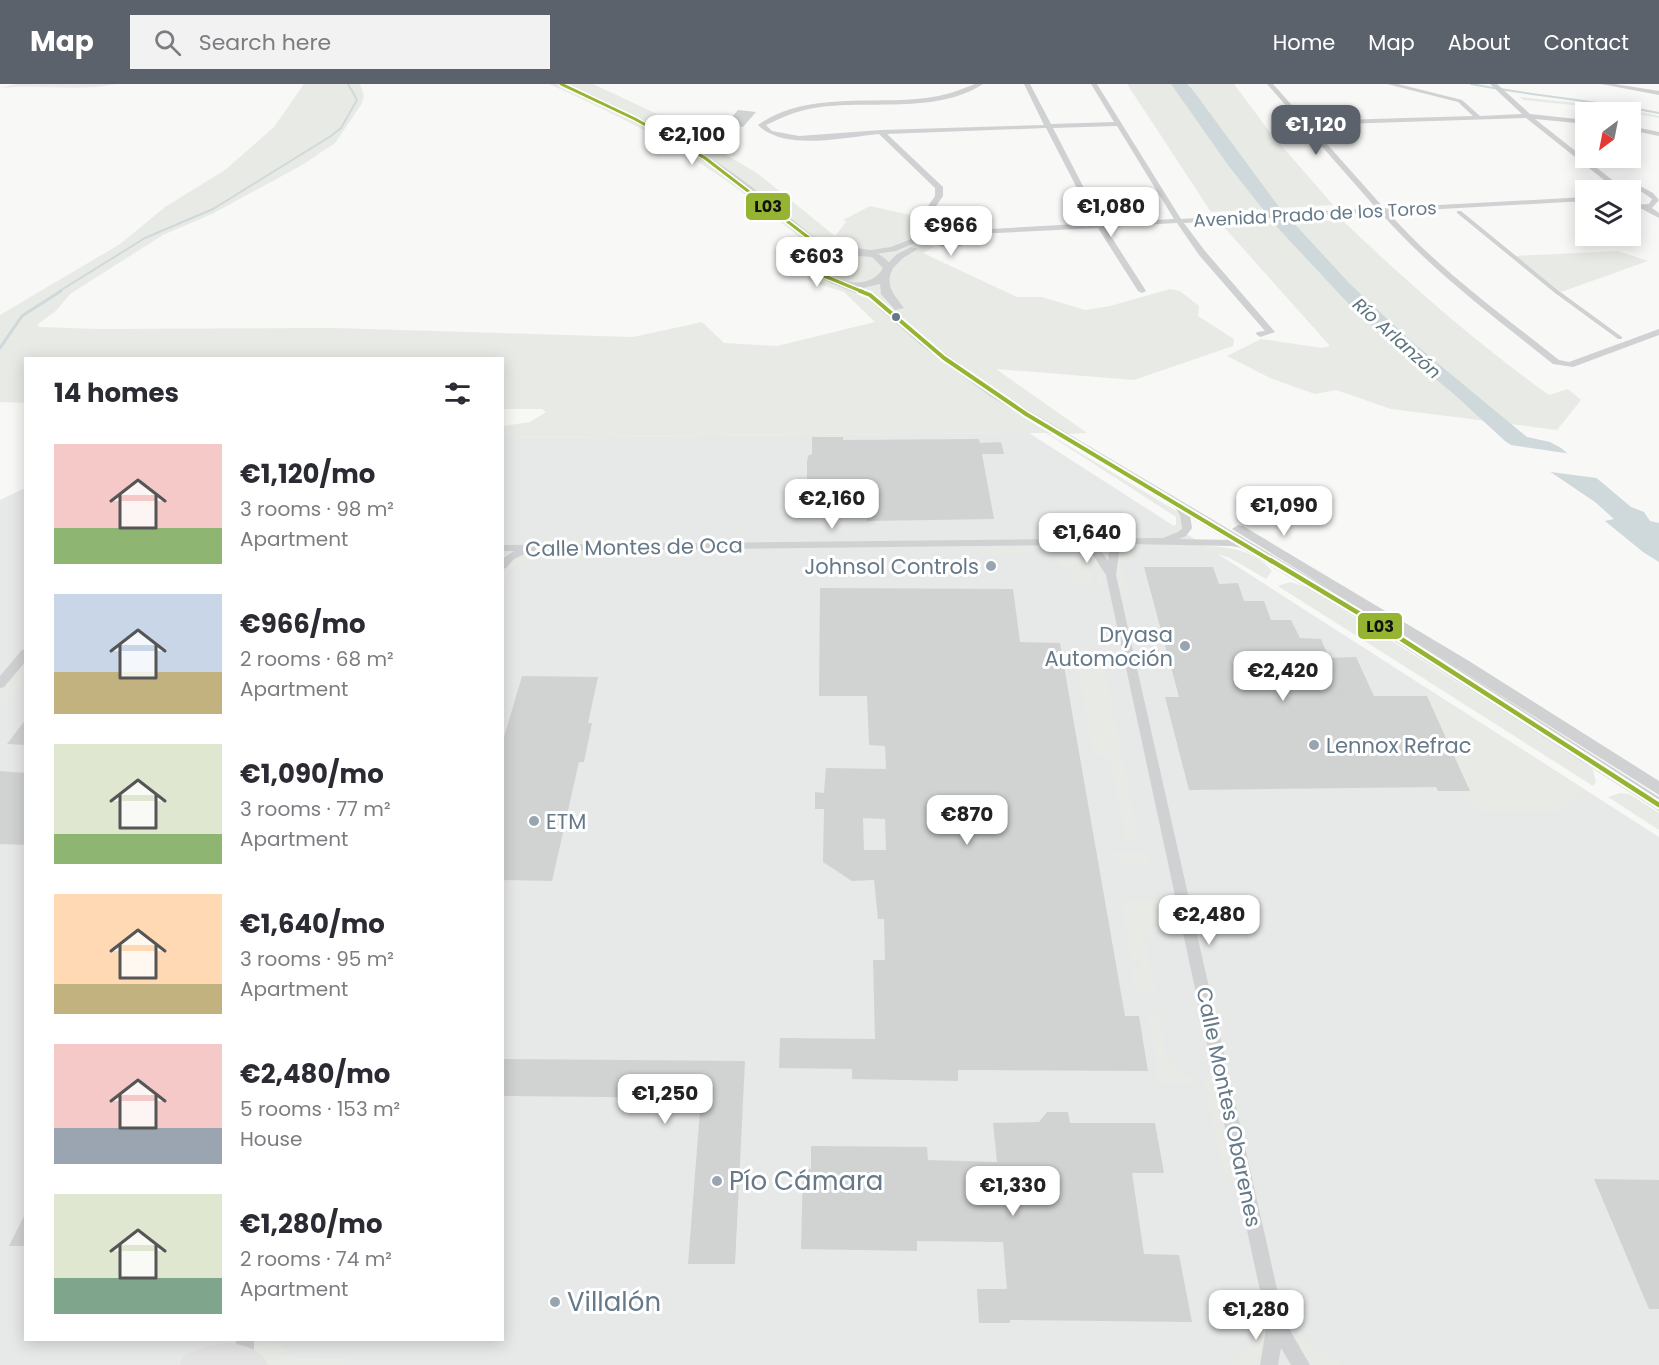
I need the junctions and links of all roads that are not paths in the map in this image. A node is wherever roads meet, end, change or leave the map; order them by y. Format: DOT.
graph roads {
  1 [pos="561,84"];
  2 [pos="574,84"];
  3 [pos="980,84"];
  4 [pos="1027,84"];
  5 [pos="1094,84"];
  6 [pos="1270,84"];
  7 [pos="1390,84"];
  8 [pos="1604,84"];
  9 [pos="1494,85"];
  10 [pos="892,93"];
  11 [pos="1659,93"];
  12 [pos="795,102"];
  13 [pos="1528,116"];
  14 [pos="1479,118"];
  15 [pos="1575,121"];
  16 [pos="1303,123"];
  17 [pos="1118,124"];
  18 [pos="1047,127"];
  19 [pos="1641,130"];
  20 [pos="881,132"];
  21 [pos="1659,134"];
  22 [pos="1608,180"];
  23 [pos="1641,189"];
  24 [pos="1656,195"];
  25 [pos="1575,200"];
  26 [pos="1641,207"];
  27 [pos="1645,207"];
  28 [pos="1381,210"];
  29 [pos="1459,212"];
  30 [pos="1659,216"];
  31 [pos="1179,221"];
  32 [pos="934,224"];
  33 [pos="1100,226"];
  34 [pos="973,232"];
  35 [pos="925,236"];
  36 [pos="937,243"];
  37 [pos="862,252"];
  38 [pos="819,264"];
  39 [pos="886,272"];
  40 [pos="847,284"];
  41 [pos="1144,289"];
  42 [pos="1659,332"];
  43 [pos="1260,333"];
  44 [pos="1620,339"];
  45 [pos="1178,505"];
  46 [pos="1125,541"];
  47 [pos="1074,542"];
  48 [pos="1161,542"];
  49 [pos="1248,546"];
  50 [pos="504,548"];
  51 [pos="532,548"];
  52 [pos="504,564"];
  53 [pos="1111,575"];
  54 [pos="24,655"];
  55 [pos="0,684"];
  56 [pos="1659,789"];
  57 [pos="1659,805"];
  58 [pos="1276,1323"];
  59 [pos="210,1353"];
  60 [pos="249,1354"];
  61 [pos="1269,1365"];
  62 [pos="1301,1365"];
  1 -- 38 [label="street"];
  2 -- 37 [label="street"];
  3 -- 10 [label="street"];
  4 -- 18 [label="street"];
  5 -- 17 [label="street"];
  6 -- 16 [label="street"];
  7 -- 14 [label="street"];
  8 -- 11 [label="street"];
  9 -- 13 [label="street"];
  12 -- 20 [label="street"];
  13 -- 14 [label="street"];
  13 -- 15 [label="street"];
  13 -- 22 [label="street"];
  14 -- 16 [label="street"];
  16 -- 28 [label="street"];
  17 -- 18 [label="street"];
  17 -- 31 [label="street"];
  18 -- 20 [label="street"];
  18 -- 33 [label="street"];
  19 -- 21 [label="street"];
  20 -- 32 [label="street"];
  23 -- 24 [label="street"];
  24 -- 27 [label="street"];
  25 -- 28 [label="street, Avenida Prado de los Toros"];
  26 -- 27 [label="street"];
  27 -- 30 [label="street"];
  28 -- 31 [label="street, Avenida Prado de los Toros"];
  28 -- 42 [label="street"];
  29 -- 44 [label="street"];
  31 -- 33 [label="street, Avenida Prado de los Toros"];
  31 -- 43 [label="street"];
  32 -- 34 [label="street"];
  32 -- 35 [label="street"];
  33 -- 34 [label="street, Avenida Prado de los Toros"];
  33 -- 41 [label="street"];
  34 -- 36 [label="street"];
  35 -- 36 [label="street"];
  35 -- 37 [label="street"];
  36 -- 39 [label="street"];
  37 -- 38 [label="street"];
  37 -- 39 [label="street"];
  38 -- 40 [label="street"];
  39 -- 40 [label="street"];
  39 -- 56 [label="street"];
  40 -- 45 [label="street"];
  45 -- 48 [label="street, Calle Montes de Oca"];
  45 -- 49 [label="street"];
  46 -- 47 [label="street, Calle Montes de Oca"];
  46 -- 48 [label="street, Calle Montes de Oca"];
  46 -- 53 [label="street, Calle Montes Obarenes"];
  47 -- 51 [label="street, Calle Montes de Oca"];
  47 -- 53 [label="street, Calle Montes Obarenes"];
  48 -- 49 [label="street, Calle Montes de Oca"];
  49 -- 57 [label="street"];
  50 -- 51 [label="street, Calle Montes de Oca"];
  51 -- 52 [label="street"];
  53 -- 58 [label="street, Calle Montes Obarenes"];
  54 -- 55 [label="street"];
  58 -- 61 [label="street, Calle Montes Obarenes"];
  58 -- 62 [label="street, Calle Montes Obarenes"];
  59 -- 60 [label="main road"];
}
